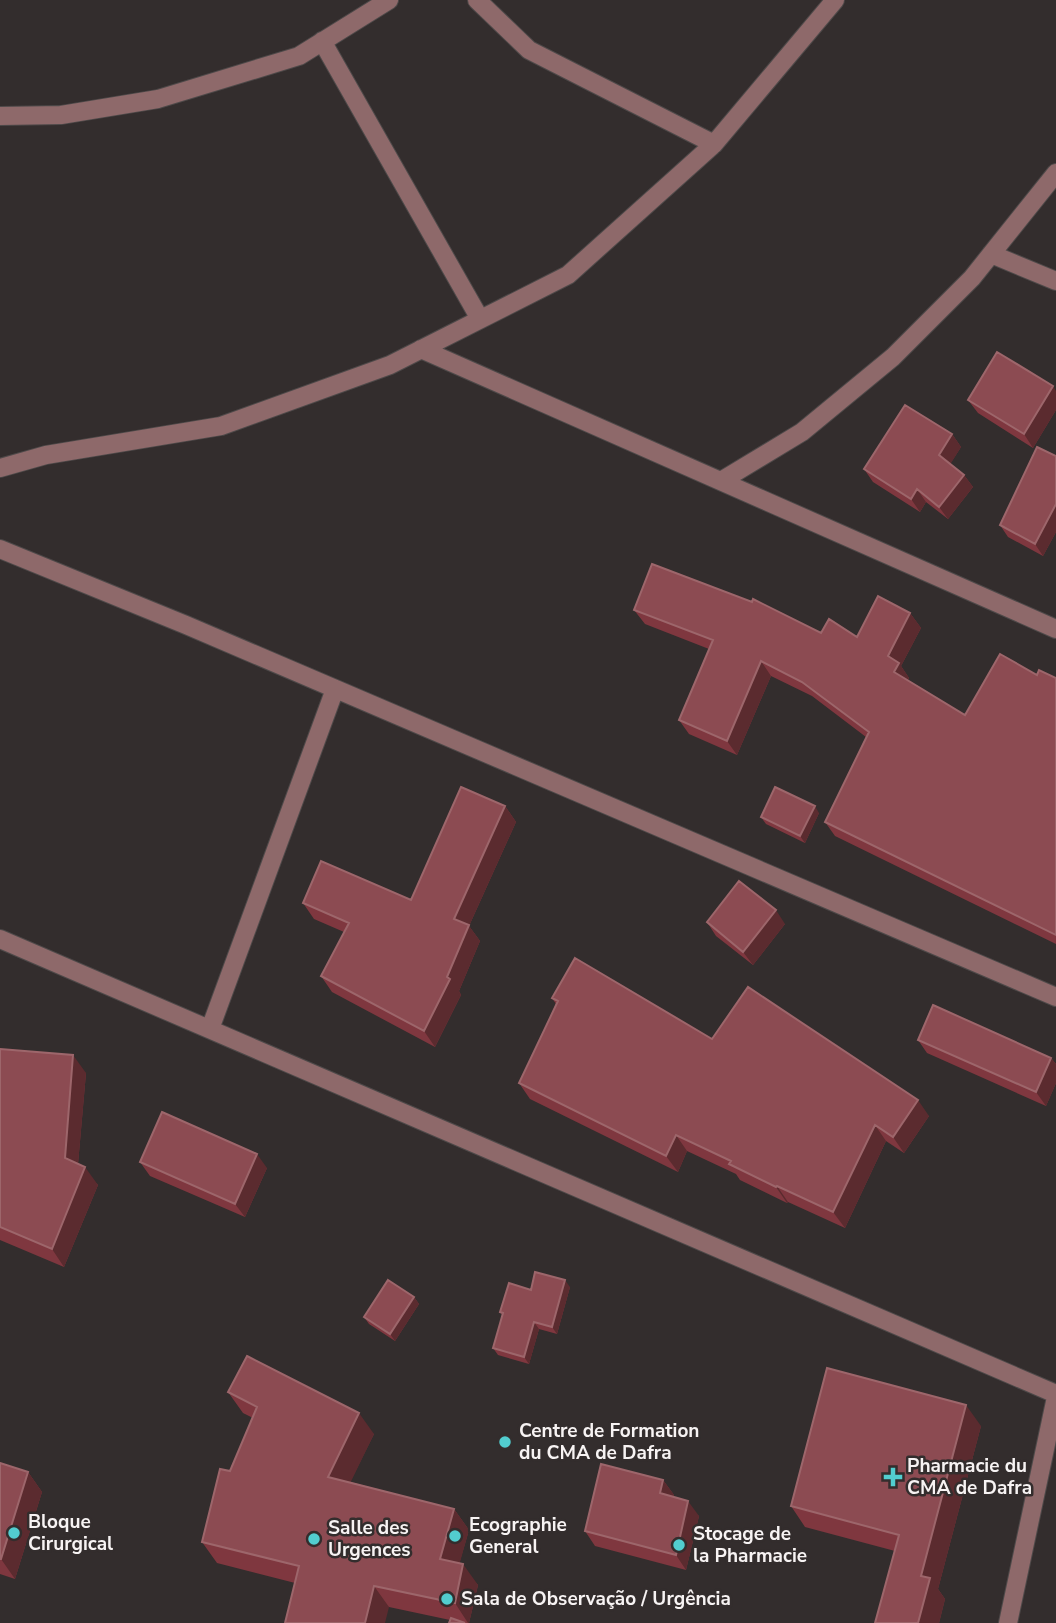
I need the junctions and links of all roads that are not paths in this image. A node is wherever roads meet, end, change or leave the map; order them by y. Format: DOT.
graph roads {
  1 [pos="389,0"];
  2 [pos="477,0"];
  3 [pos="835,0"];
  4 [pos="322,41"];
  5 [pos="0,116"];
  6 [pos="714,144"];
  7 [pos="1056,173"];
  8 [pos="991,254"];
  9 [pos="1056,281"];
  10 [pos="480,319"];
  11 [pos="421,349"];
  12 [pos="0,468"];
  13 [pos="721,481"];
  14 [pos="0,549"];
  15 [pos="1056,629"];
  16 [pos="335,689"];
  17 [pos="0,939"];
  18 [pos="1056,997"];
  19 [pos="210,1029"];
  20 [pos="1056,1395"];
  21 [pos="1008,1623"];
  1 -- 4 [label="street"];
  2 -- 6 [label="street"];
  3 -- 6 [label="street"];
  4 -- 5 [label="street"];
  4 -- 10 [label="street"];
  6 -- 10 [label="street"];
  7 -- 8 [label="street"];
  8 -- 9 [label="street"];
  8 -- 13 [label="street"];
  10 -- 11 [label="street"];
  11 -- 12 [label="street"];
  11 -- 13 [label="street"];
  13 -- 15 [label="street"];
  14 -- 16 [label="street"];
  16 -- 18 [label="street"];
  16 -- 19 [label="street"];
  17 -- 19 [label="street"];
  19 -- 20 [label="street"];
  20 -- 21 [label="street"];
}
